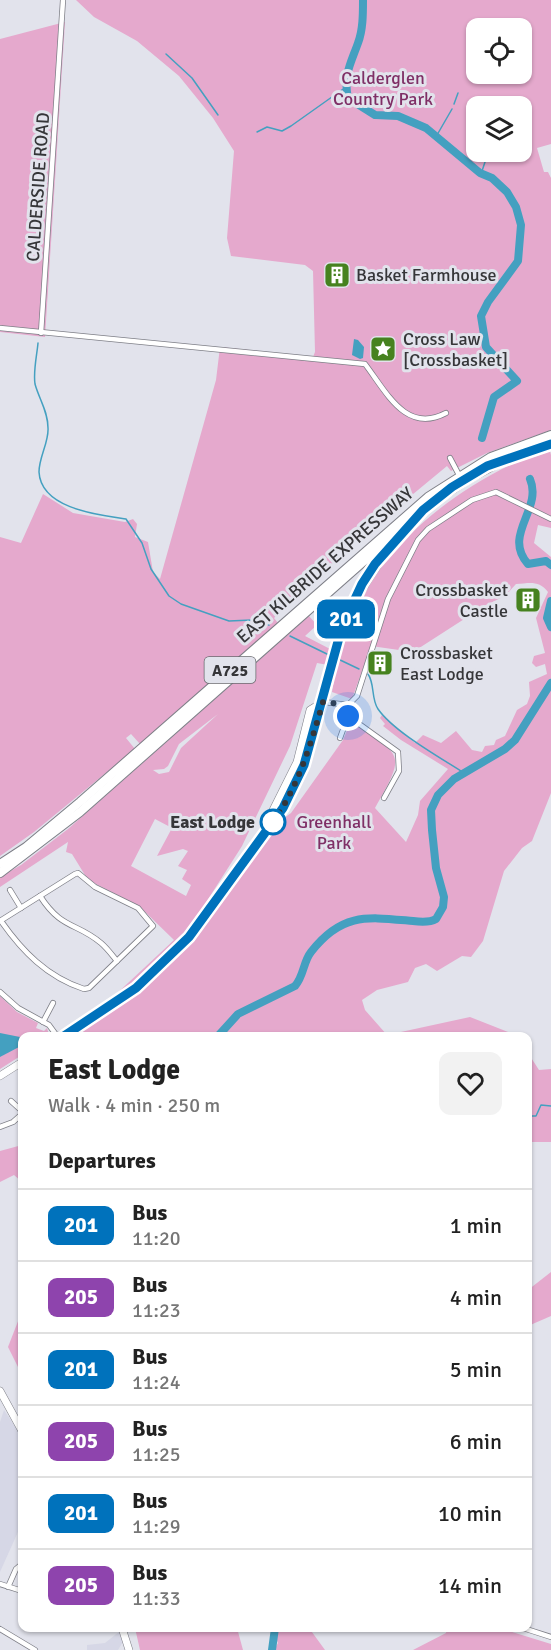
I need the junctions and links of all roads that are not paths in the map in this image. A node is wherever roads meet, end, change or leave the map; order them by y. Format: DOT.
graph roads {
  1 [pos="63,0"];
  2 [pos="0,328"];
  3 [pos="41,333"];
  4 [pos="446,413"];
  5 [pos="551,435"];
  6 [pos="551,444"];
  7 [pos="450,458"];
  8 [pos="459,475"];
  9 [pos="423,510"];
  10 [pos="551,519"];
  11 [pos="323,702"];
  12 [pos="348,705"];
  13 [pos="348,716"];
  14 [pos="340,738"];
  15 [pos="384,798"];
  16 [pos="0,864"];
  17 [pos="0,873"];
  18 [pos="10,890"];
  19 [pos="40,896"];
  20 [pos="21,908"];
  21 [pos="0,921"];
  22 [pos="117,961"];
  23 [pos="0,992"];
  24 [pos="53,1003"];
  25 [pos="43,1022"];
  26 [pos="53,1032"];
  27 [pos="69,1032"];
  28 [pos="18,1065"];
  29 [pos="0,1076"];
  30 [pos="15,1102"];
  31 [pos="18,1106"];
  32 [pos="18,1116"];
  33 [pos="0,1126"];
  34 [pos="0,1390"];
  35 [pos="18,1424"];
  36 [pos="18,1567"];
  37 [pos="0,1584"];
  38 [pos="8,1587"];
  39 [pos="18,1591"];
  40 [pos="0,1629"];
  41 [pos="532,1631"];
  42 [pos="123,1632"];
  43 [pos="551,1637"];
  44 [pos="32,1649"];
  45 [pos="129,1650"];
  1 -- 3 [label="street, CALDERSIDE ROAD"];
  2 -- 3 [label="street"];
  3 -- 4 [label="street"];
  5 -- 8 [label="highway, EAST KILBRIDE EXPRESSWAY / A725"];
  6 -- 9 [label="highway, EAST KILBRIDE EXPRESSWAY / A725"];
  7 -- 8 [label="street"];
  8 -- 16 [label="highway, EAST KILBRIDE EXPRESSWAY / A725"];
  9 -- 11 [label="highway"];
  9 -- 17 [label="highway, EAST KILBRIDE EXPRESSWAY / A725"];
  10 -- 12 [label="street"];
  11 -- 12 [label="street"];
  11 -- 27 [label="main road"];
  12 -- 13 [label="street"];
  13 -- 14 [label="street"];
  13 -- 15 [label="street"];
  18 -- 20 [label="street"];
  19 -- 20 [label="street"];
  19 -- 22 [label="street"];
  19 -- 22 [label="street"];
  20 -- 21 [label="street"];
  21 -- 22 [label="street"];
  23 -- 25 [label="street"];
  24 -- 25 [label="street"];
  25 -- 26 [label="street"];
  28 -- 29 [label="main road"];
  30 -- 31 [label="street"];
  32 -- 33 [label="street"];
  34 -- 35 [label="main road"];
  36 -- 38 [label="street"];
  37 -- 38 [label="street"];
  38 -- 39 [label="street"];
  40 -- 44 [label="street"];
  41 -- 43 [label="street"];
  42 -- 45 [label="main road"];
}
